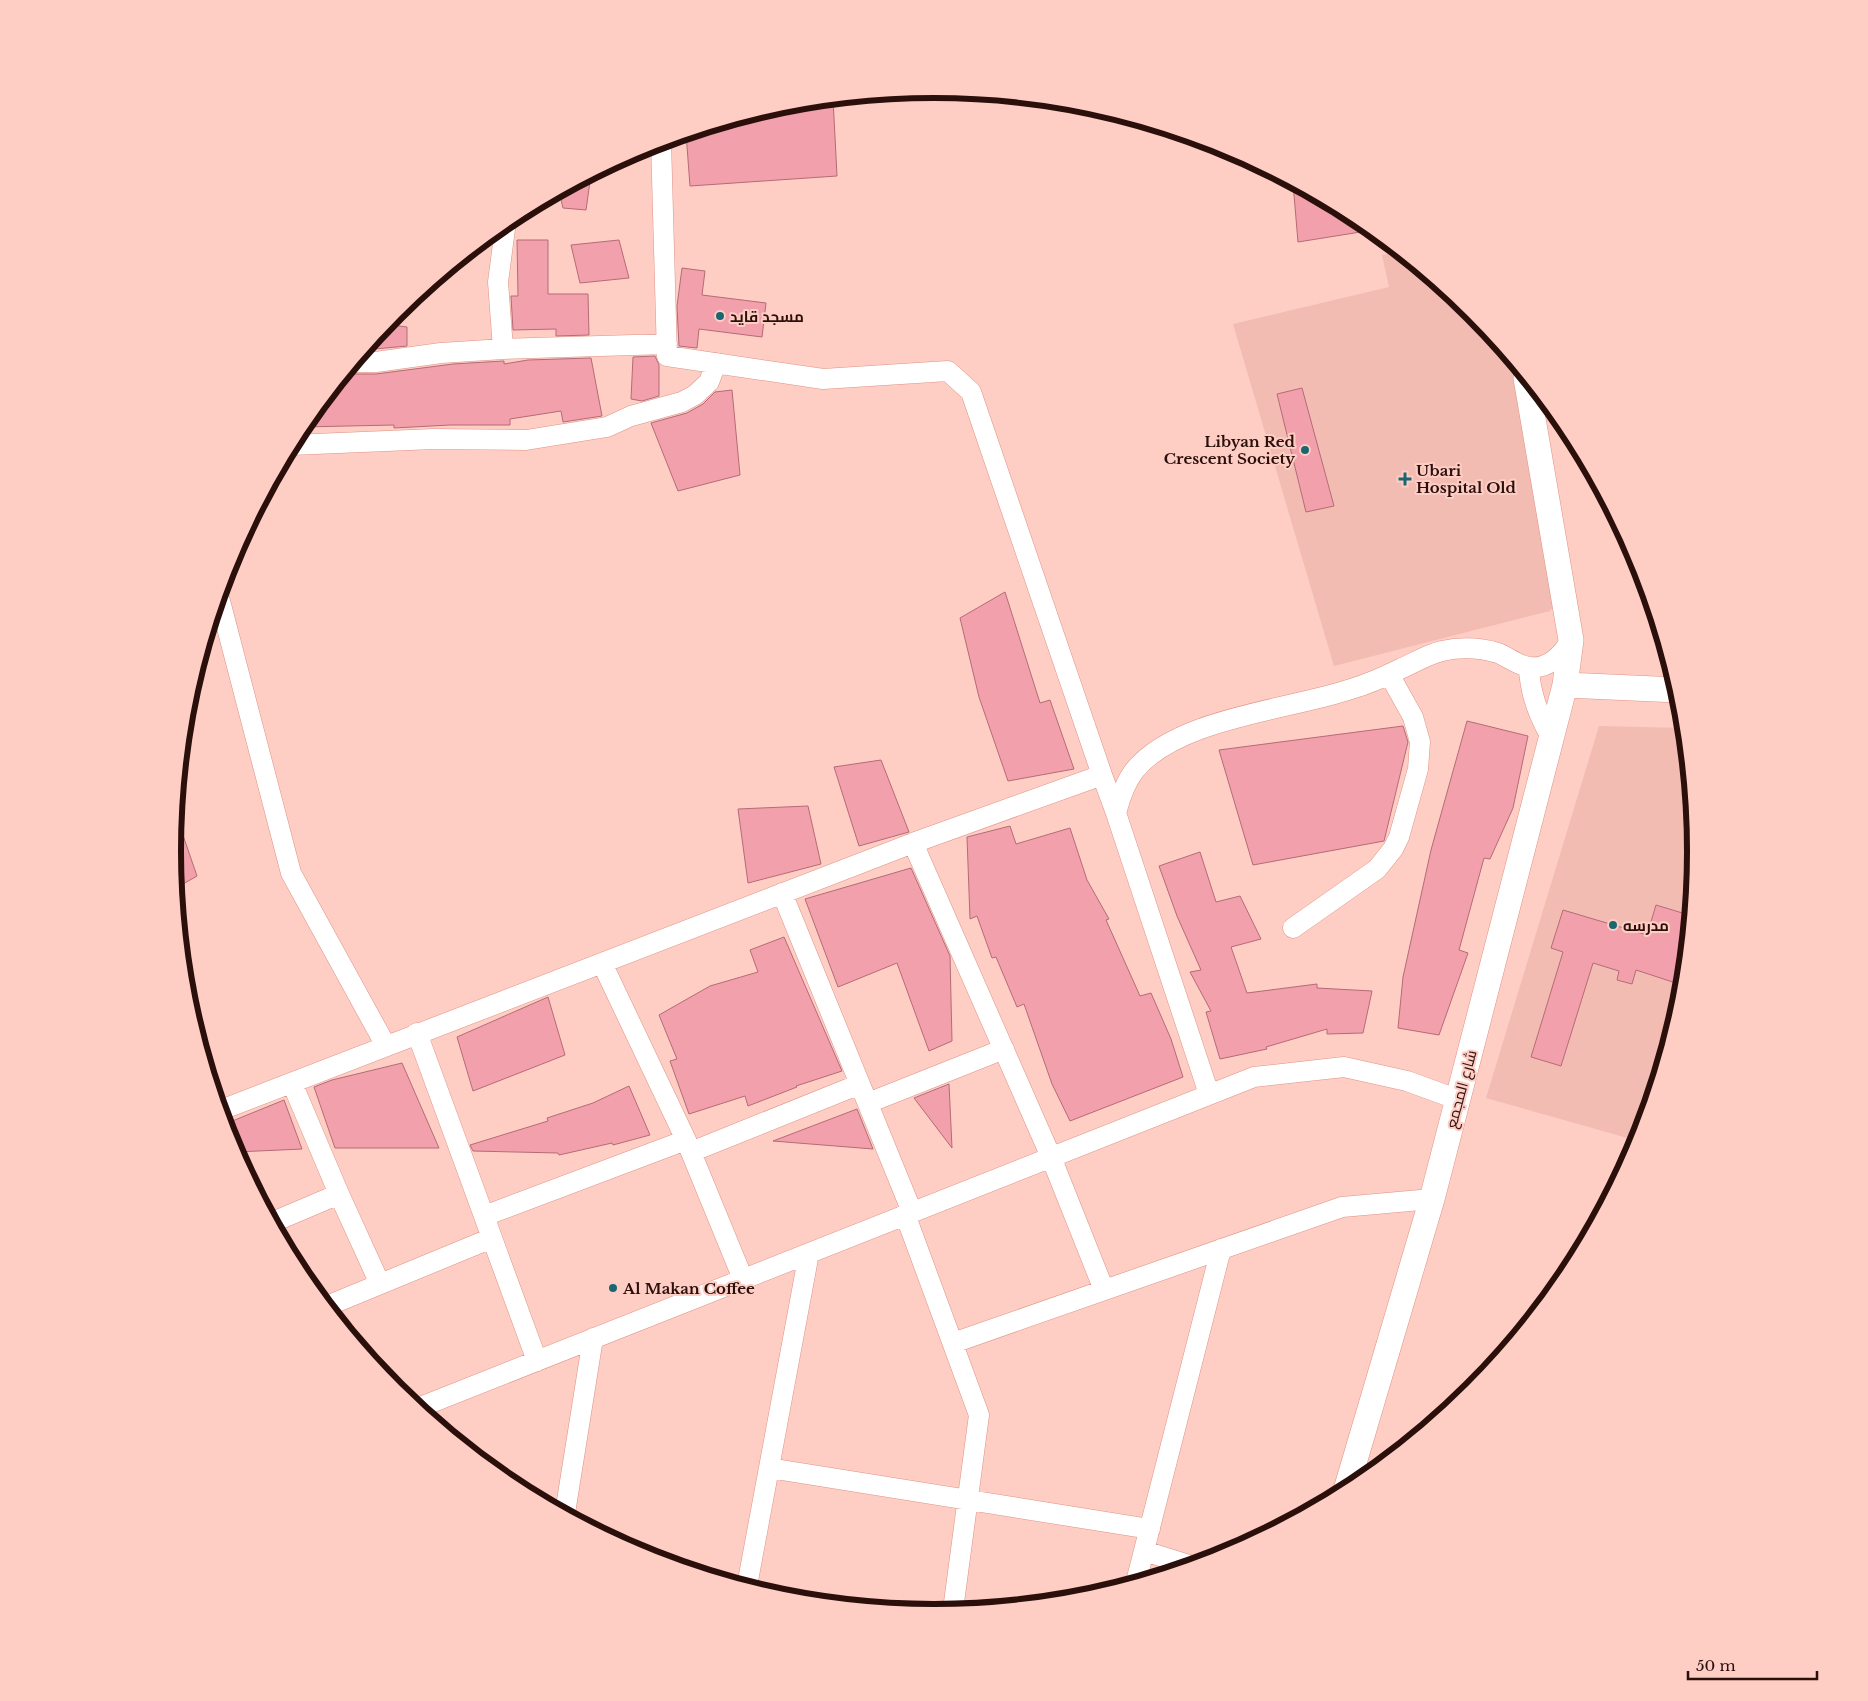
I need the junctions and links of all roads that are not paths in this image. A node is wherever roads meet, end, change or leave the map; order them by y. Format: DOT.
graph roads {
  1 [pos="661,149"];
  2 [pos="505,232"];
  3 [pos="667,344"];
  4 [pos="503,349"];
  5 [pos="361,362"];
  6 [pos="716,363"];
  7 [pos="1528,388"];
  8 [pos="300,445"];
  9 [pos="221,607"];
  10 [pos="1571,640"];
  11 [pos="1528,668"];
  12 [pos="1389,674"];
  13 [pos="1565,686"];
  14 [pos="1669,690"];
  15 [pos="1551,737"];
  16 [pos="1102,775"];
  17 [pos="1116,813"];
  18 [pos="913,843"];
  19 [pos="782,893"];
  20 [pos="1293,928"];
  21 [pos="602,963"];
  22 [pos="417,1033"];
  23 [pos="386,1046"];
  24 [pos="1004,1049"];
  25 [pos="292,1082"];
  26 [pos="860,1084"];
  27 [pos="1209,1094"];
  28 [pos="1459,1100"];
  29 [pos="868,1103"];
  30 [pos="226,1108"];
  31 [pos="688,1146"];
  32 [pos="1051,1157"];
  33 [pos="339,1194"];
  34 [pos="1432,1199"];
  35 [pos="909,1213"];
  36 [pos="484,1216"];
  37 [pos="278,1220"];
  38 [pos="492,1238"];
  39 [pos="1221,1249"];
  40 [pos="809,1253"];
  41 [pos="742,1279"];
  42 [pos="380,1284"];
  43 [pos="1104,1290"];
  44 [pos="333,1304"];
  45 [pos="593,1338"];
  46 [pos="953,1343"];
  47 [pos="537,1361"];
  48 [pos="425,1405"];
  49 [pos="769,1468"];
  50 [pos="1349,1479"];
  51 [pos="968,1500"];
  52 [pos="566,1508"];
  53 [pos="1150,1529"];
  54 [pos="1144,1551"];
  55 [pos="1180,1562"];
  56 [pos="1138,1575"];
  57 [pos="748,1580"];
  58 [pos="954,1603"];
  1 -- 3 [label="street"];
  2 -- 4 [label="street"];
  3 -- 4 [label="street"];
  3 -- 6 [label="street"];
  4 -- 5 [label="street"];
  6 -- 8 [label="street"];
  6 -- 16 [label="street"];
  7 -- 10 [label="street, شارع المجمع"];
  9 -- 23 [label="street"];
  10 -- 11 [label="street"];
  10 -- 13 [label="street, شارع المجمع"];
  11 -- 12 [label="street"];
  11 -- 15 [label="street"];
  12 -- 17 [label="street"];
  12 -- 20 [label="street"];
  13 -- 14 [label="street"];
  13 -- 15 [label="street, شارع المجمع"];
  15 -- 28 [label="street, شارع المجمع"];
  16 -- 17 [label="street"];
  16 -- 18 [label="street"];
  17 -- 27 [label="street"];
  18 -- 19 [label="street"];
  18 -- 24 [label="street"];
  19 -- 21 [label="street"];
  19 -- 26 [label="street"];
  21 -- 22 [label="street"];
  21 -- 31 [label="street"];
  22 -- 23 [label="street"];
  22 -- 36 [label="street"];
  23 -- 25 [label="street"];
  24 -- 29 [label="street"];
  24 -- 32 [label="street"];
  25 -- 30 [label="street"];
  25 -- 33 [label="street"];
  26 -- 29 [label="street"];
  26 -- 31 [label="street"];
  27 -- 28 [label="street"];
  27 -- 32 [label="street"];
  28 -- 34 [label="street, شارع المجمع"];
  29 -- 35 [label="street"];
  31 -- 36 [label="street"];
  31 -- 41 [label="street"];
  32 -- 35 [label="street"];
  32 -- 43 [label="street"];
  33 -- 37 [label="street"];
  33 -- 42 [label="street"];
  34 -- 39 [label="street"];
  34 -- 50 [label="street, شارع المجمع"];
  35 -- 40 [label="street"];
  35 -- 46 [label="street"];
  36 -- 38 [label="street"];
  38 -- 42 [label="street"];
  38 -- 47 [label="street"];
  39 -- 43 [label="street"];
  39 -- 53 [label="street"];
  40 -- 41 [label="street"];
  40 -- 49 [label="street"];
  41 -- 45 [label="street"];
  42 -- 44 [label="street"];
  43 -- 46 [label="street"];
  45 -- 47 [label="street"];
  45 -- 52 [label="street"];
  46 -- 51 [label="street"];
  47 -- 48 [label="street"];
  49 -- 51 [label="street"];
  49 -- 57 [label="street"];
  51 -- 53 [label="street"];
  51 -- 58 [label="street"];
  53 -- 54 [label="street"];
  54 -- 55 [label="street"];
  54 -- 56 [label="street"];
}
